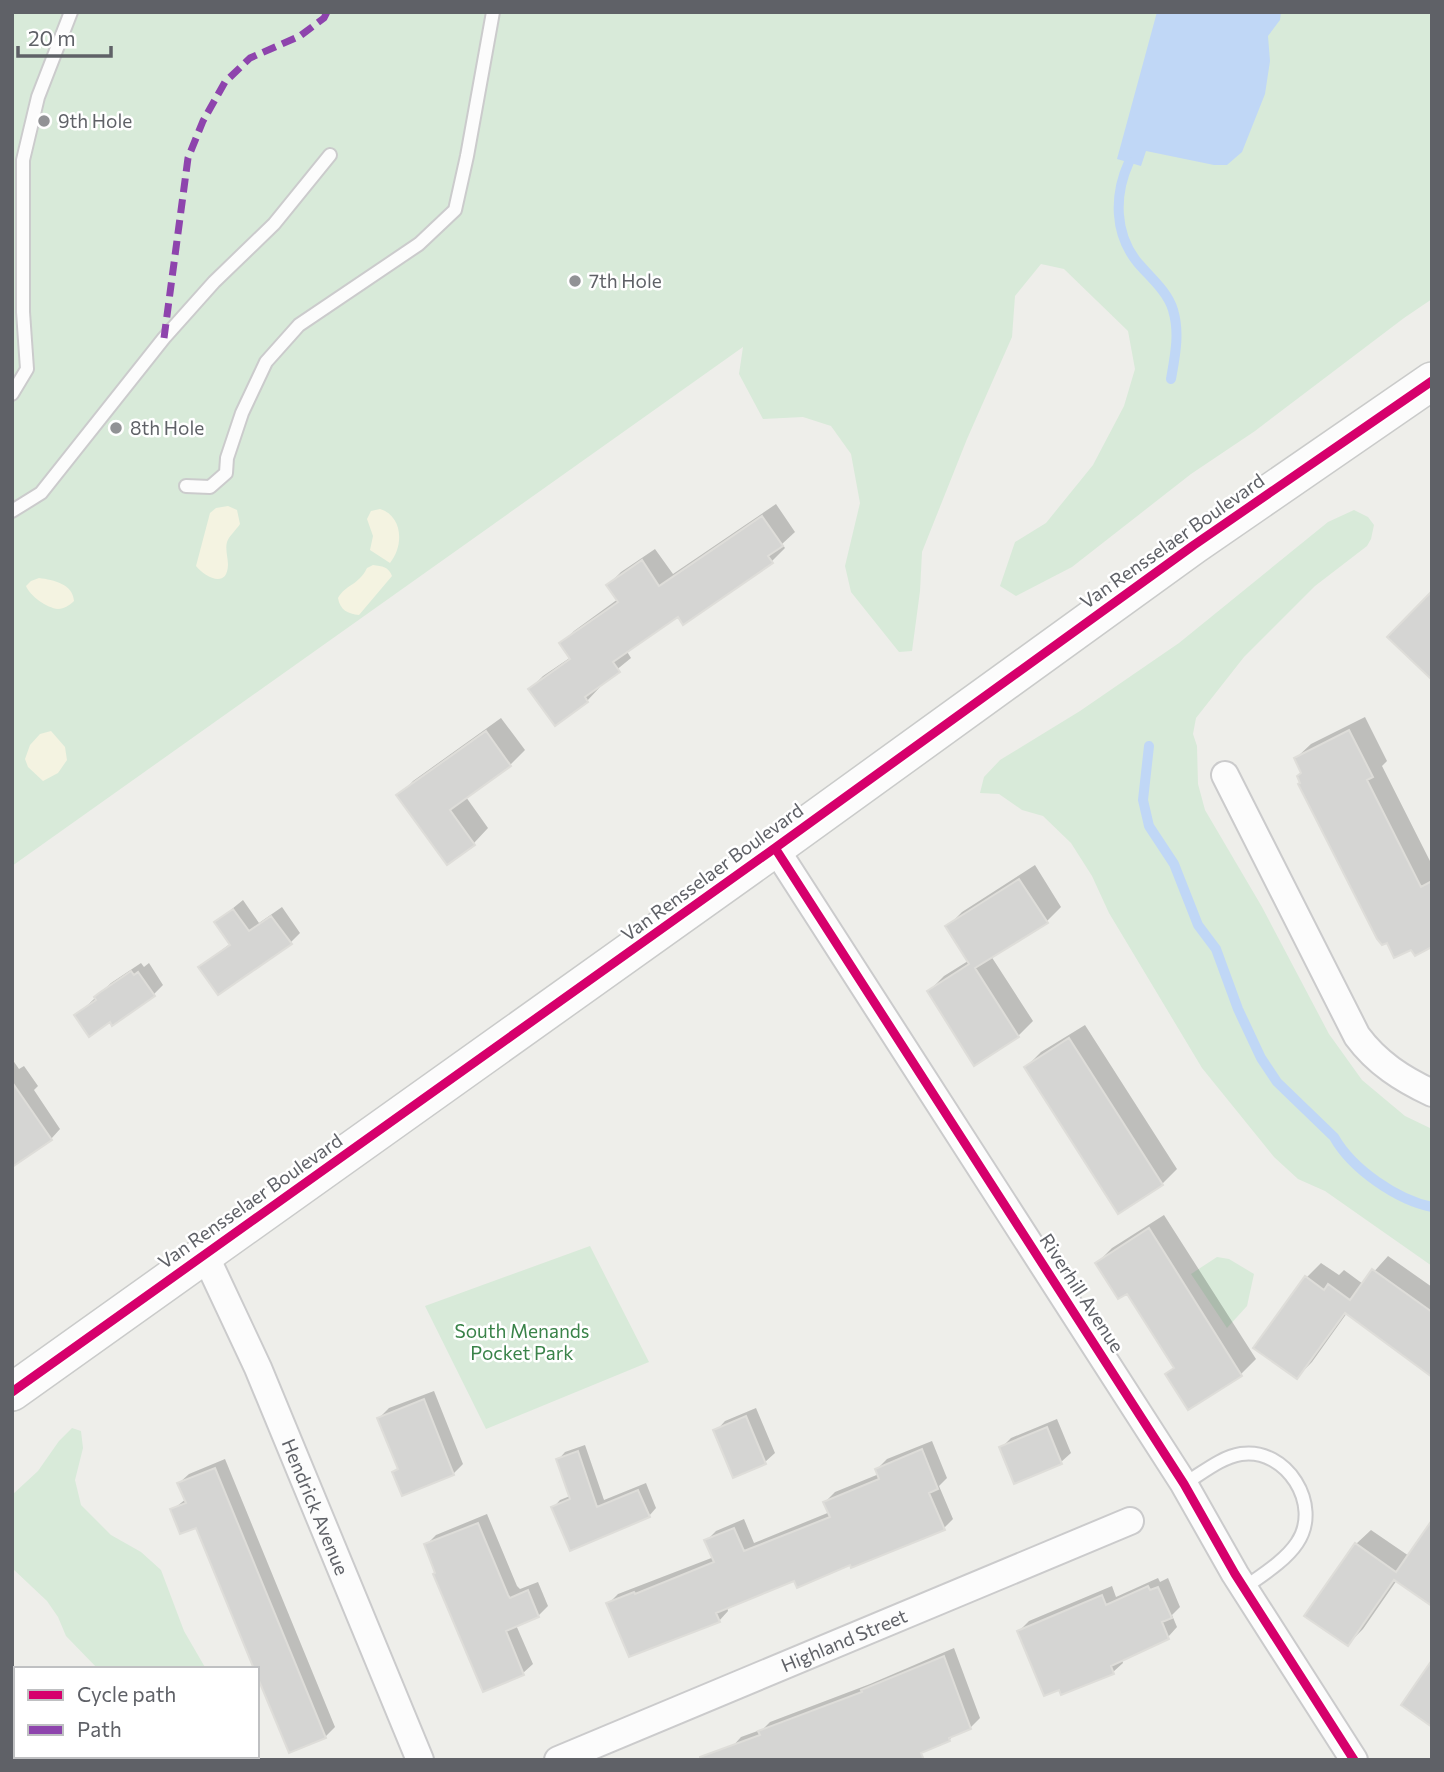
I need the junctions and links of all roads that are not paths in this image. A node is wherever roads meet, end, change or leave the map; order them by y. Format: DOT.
graph roads {
  1 [pos="71,12"];
  2 [pos="493,12"];
  3 [pos="330,155"];
  4 [pos="1432,381"];
  5 [pos="12,394"];
  6 [pos="186,486"];
  7 [pos="12,511"];
  8 [pos="1225,775"];
  9 [pos="775,848"];
  10 [pos="1432,1093"];
  11 [pos="205,1255"];
  12 [pos="12,1392"];
  13 [pos="1184,1484"];
  14 [pos="1130,1521"];
  15 [pos="1244,1588"];
  16 [pos="420,1760"];
  17 [pos="558,1760"];
  18 [pos="1354,1760"];
  1 -- 5 [label="lane"];
  2 -- 6 [label="lane"];
  3 -- 7 [label="lane"];
  4 -- 9 [label="main road, Van Rensselaer Boulevard"];
  8 -- 10 [label="street"];
  9 -- 11 [label="main road, Van Rensselaer Boulevard"];
  9 -- 13 [label="street, Riverhill Avenue"];
  11 -- 12 [label="main road, Van Rensselaer Boulevard"];
  11 -- 16 [label="street, Hendrick Avenue"];
  13 -- 15 [label="street, Riverhill Avenue"];
  13 -- 15 [label="lane"];
  14 -- 17 [label="street, Highland Street"];
  15 -- 18 [label="street, Riverhill Avenue"];
}
